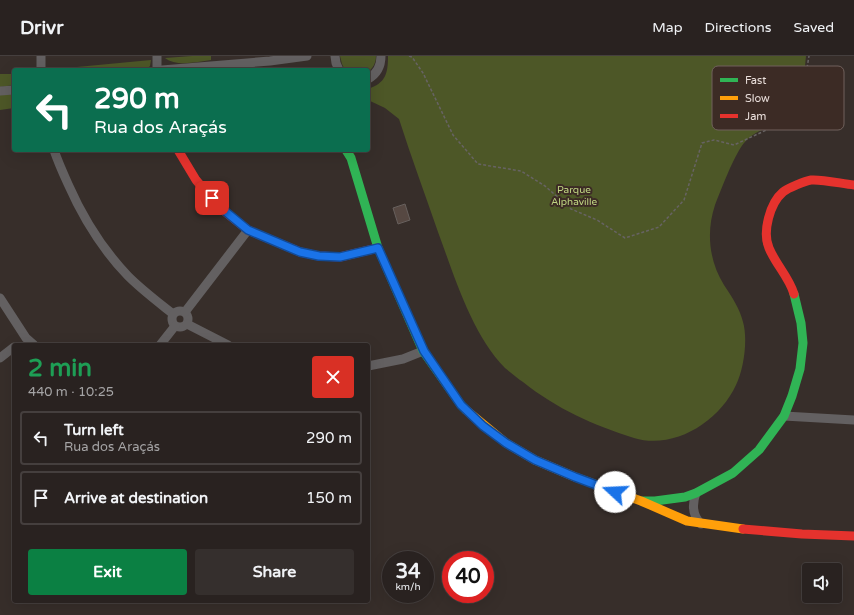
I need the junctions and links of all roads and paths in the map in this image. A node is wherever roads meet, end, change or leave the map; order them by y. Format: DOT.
graph roads {
  1 [pos="41,56"];
  2 [pos="157,56"];
  3 [pos="294,56"];
  4 [pos="307,56"];
  5 [pos="335,56"];
  6 [pos="381,56"];
  7 [pos="411,56"];
  8 [pos="809,56"];
  9 [pos="270,62"];
  10 [pos="807,66"];
  11 [pos="41,68"];
  12 [pos="157,68"];
  13 [pos="189,68"];
  14 [pos="338,68"];
  15 [pos="370,77"];
  16 [pos="12,90"];
  17 [pos="0,91"];
  18 [pos="766,130"];
  19 [pos="55,152"];
  20 [pos="179,152"];
  21 [pos="347,152"];
  22 [pos="854,185"];
  23 [pos="248,230"];
  24 [pos="378,248"];
  25 [pos="0,298"];
  26 [pos="185,312"];
  27 [pos="173,314"];
  28 [pos="187,324"];
  29 [pos="175,326"];
  30 [pos="26,338"];
  31 [pos="19,343"];
  32 [pos="32,343"];
  33 [pos="162,343"];
  34 [pos="224,343"];
  35 [pos="12,349"];
  36 [pos="424,351"];
  37 [pos="0,358"];
  38 [pos="370,366"];
  39 [pos="784,416"];
  40 [pos="854,420"];
  41 [pos="696,493"];
  42 [pos="641,502"];
  43 [pos="701,524"];
  44 [pos="854,536"];
  1 -- 11 [label="street"];
  2 -- 12 [label="street"];
  3 -- 4 [label="street"];
  3 -- 9 [label="street"];
  5 -- 14 [label="street"];
  6 -- 15 [label="street"];
  7 -- 18 [label="path"];
  8 -- 10 [label="path"];
  9 -- 13 [label="street"];
  16 -- 17 [label="street"];
  19 -- 27 [label="street"];
  20 -- 23 [label="street"];
  21 -- 24 [label="street"];
  22 -- 39 [label="street"];
  23 -- 24 [label="street"];
  23 -- 26 [label="street"];
  24 -- 36 [label="street"];
  25 -- 30 [label="street"];
  26 -- 27 [label="street"];
  26 -- 28 [label="street"];
  27 -- 29 [label="street"];
  28 -- 29 [label="street"];
  28 -- 34 [label="street"];
  29 -- 33 [label="street"];
  30 -- 31 [label="street"];
  30 -- 32 [label="street"];
  35 -- 37 [label="street"];
  36 -- 38 [label="street"];
  36 -- 42 [label="street"];
  39 -- 40 [label="street"];
  39 -- 41 [label="street"];
  41 -- 42 [label="street"];
  41 -- 43 [label="street"];
  42 -- 43 [label="street"];
  43 -- 44 [label="street"];
}
